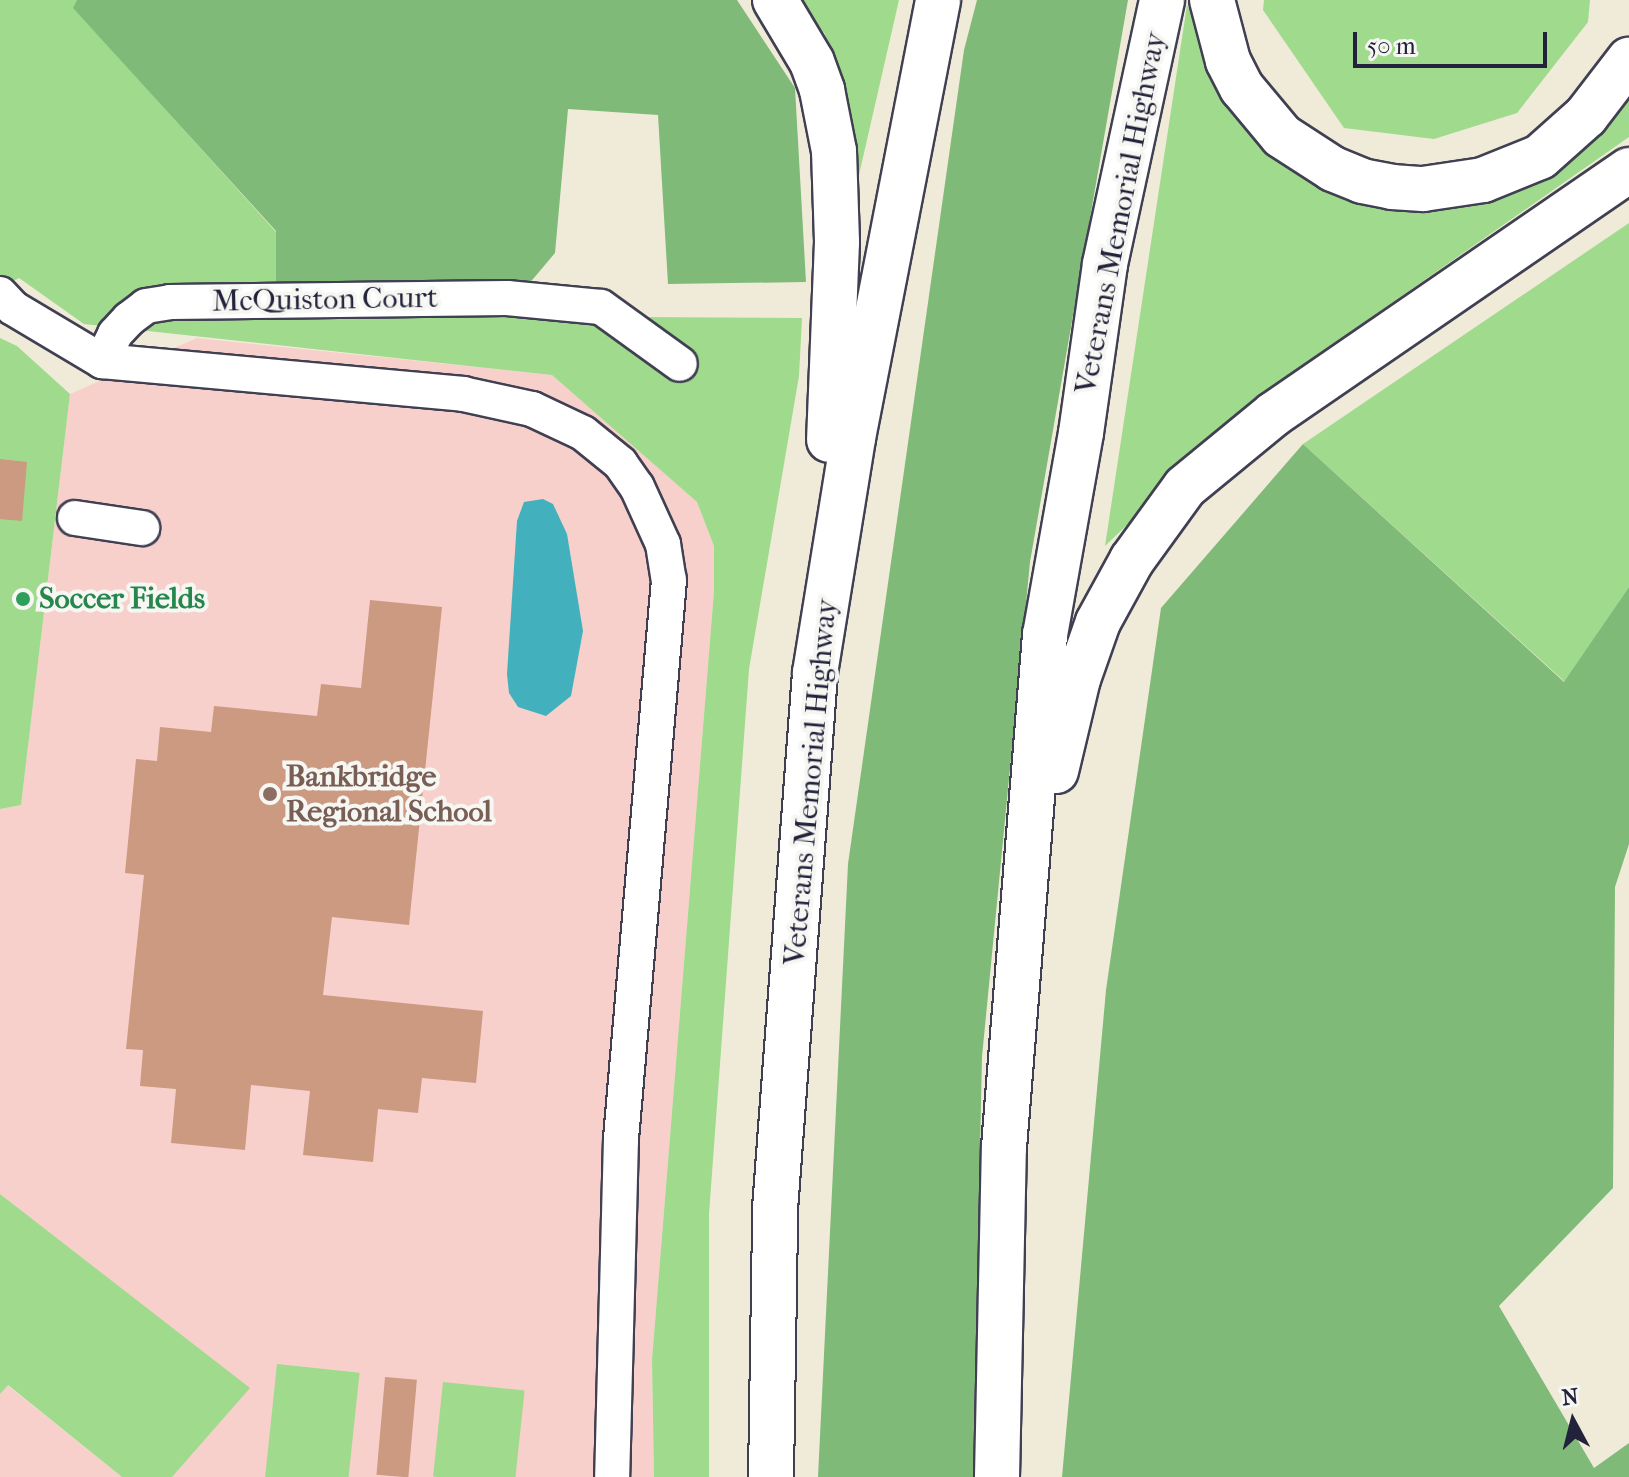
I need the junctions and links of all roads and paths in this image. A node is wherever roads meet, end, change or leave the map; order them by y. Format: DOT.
graph roads {
  1 [pos="775,0"];
  2 [pos="938,0"];
  3 [pos="1162,0"];
  4 [pos="1212,0"];
  5 [pos="1629,60"];
  6 [pos="1629,170"];
  7 [pos="0,294"];
  8 [pos="102,361"];
  9 [pos="680,364"];
  10 [pos="75,518"];
  11 [pos="839,522"];
  12 [pos="142,528"];
  13 [pos="1029,831"];
  14 [pos="612,1477"];
  15 [pos="771,1477"];
  16 [pos="997,1477"];
  1 -- 11 [label="highway"];
  2 -- 11 [label="highway, Veterans Memorial Highway"];
  3 -- 13 [label="highway, Veterans Memorial Highway"];
  4 -- 5 [label="highway"];
  6 -- 13 [label="highway"];
  7 -- 8 [label="street"];
  8 -- 9 [label="street, McQuiston Court"];
  8 -- 14 [label="street"];
  10 -- 12 [label="street"];
  11 -- 15 [label="highway, Veterans Memorial Highway"];
  13 -- 16 [label="highway, Veterans Memorial Highway"];
}
